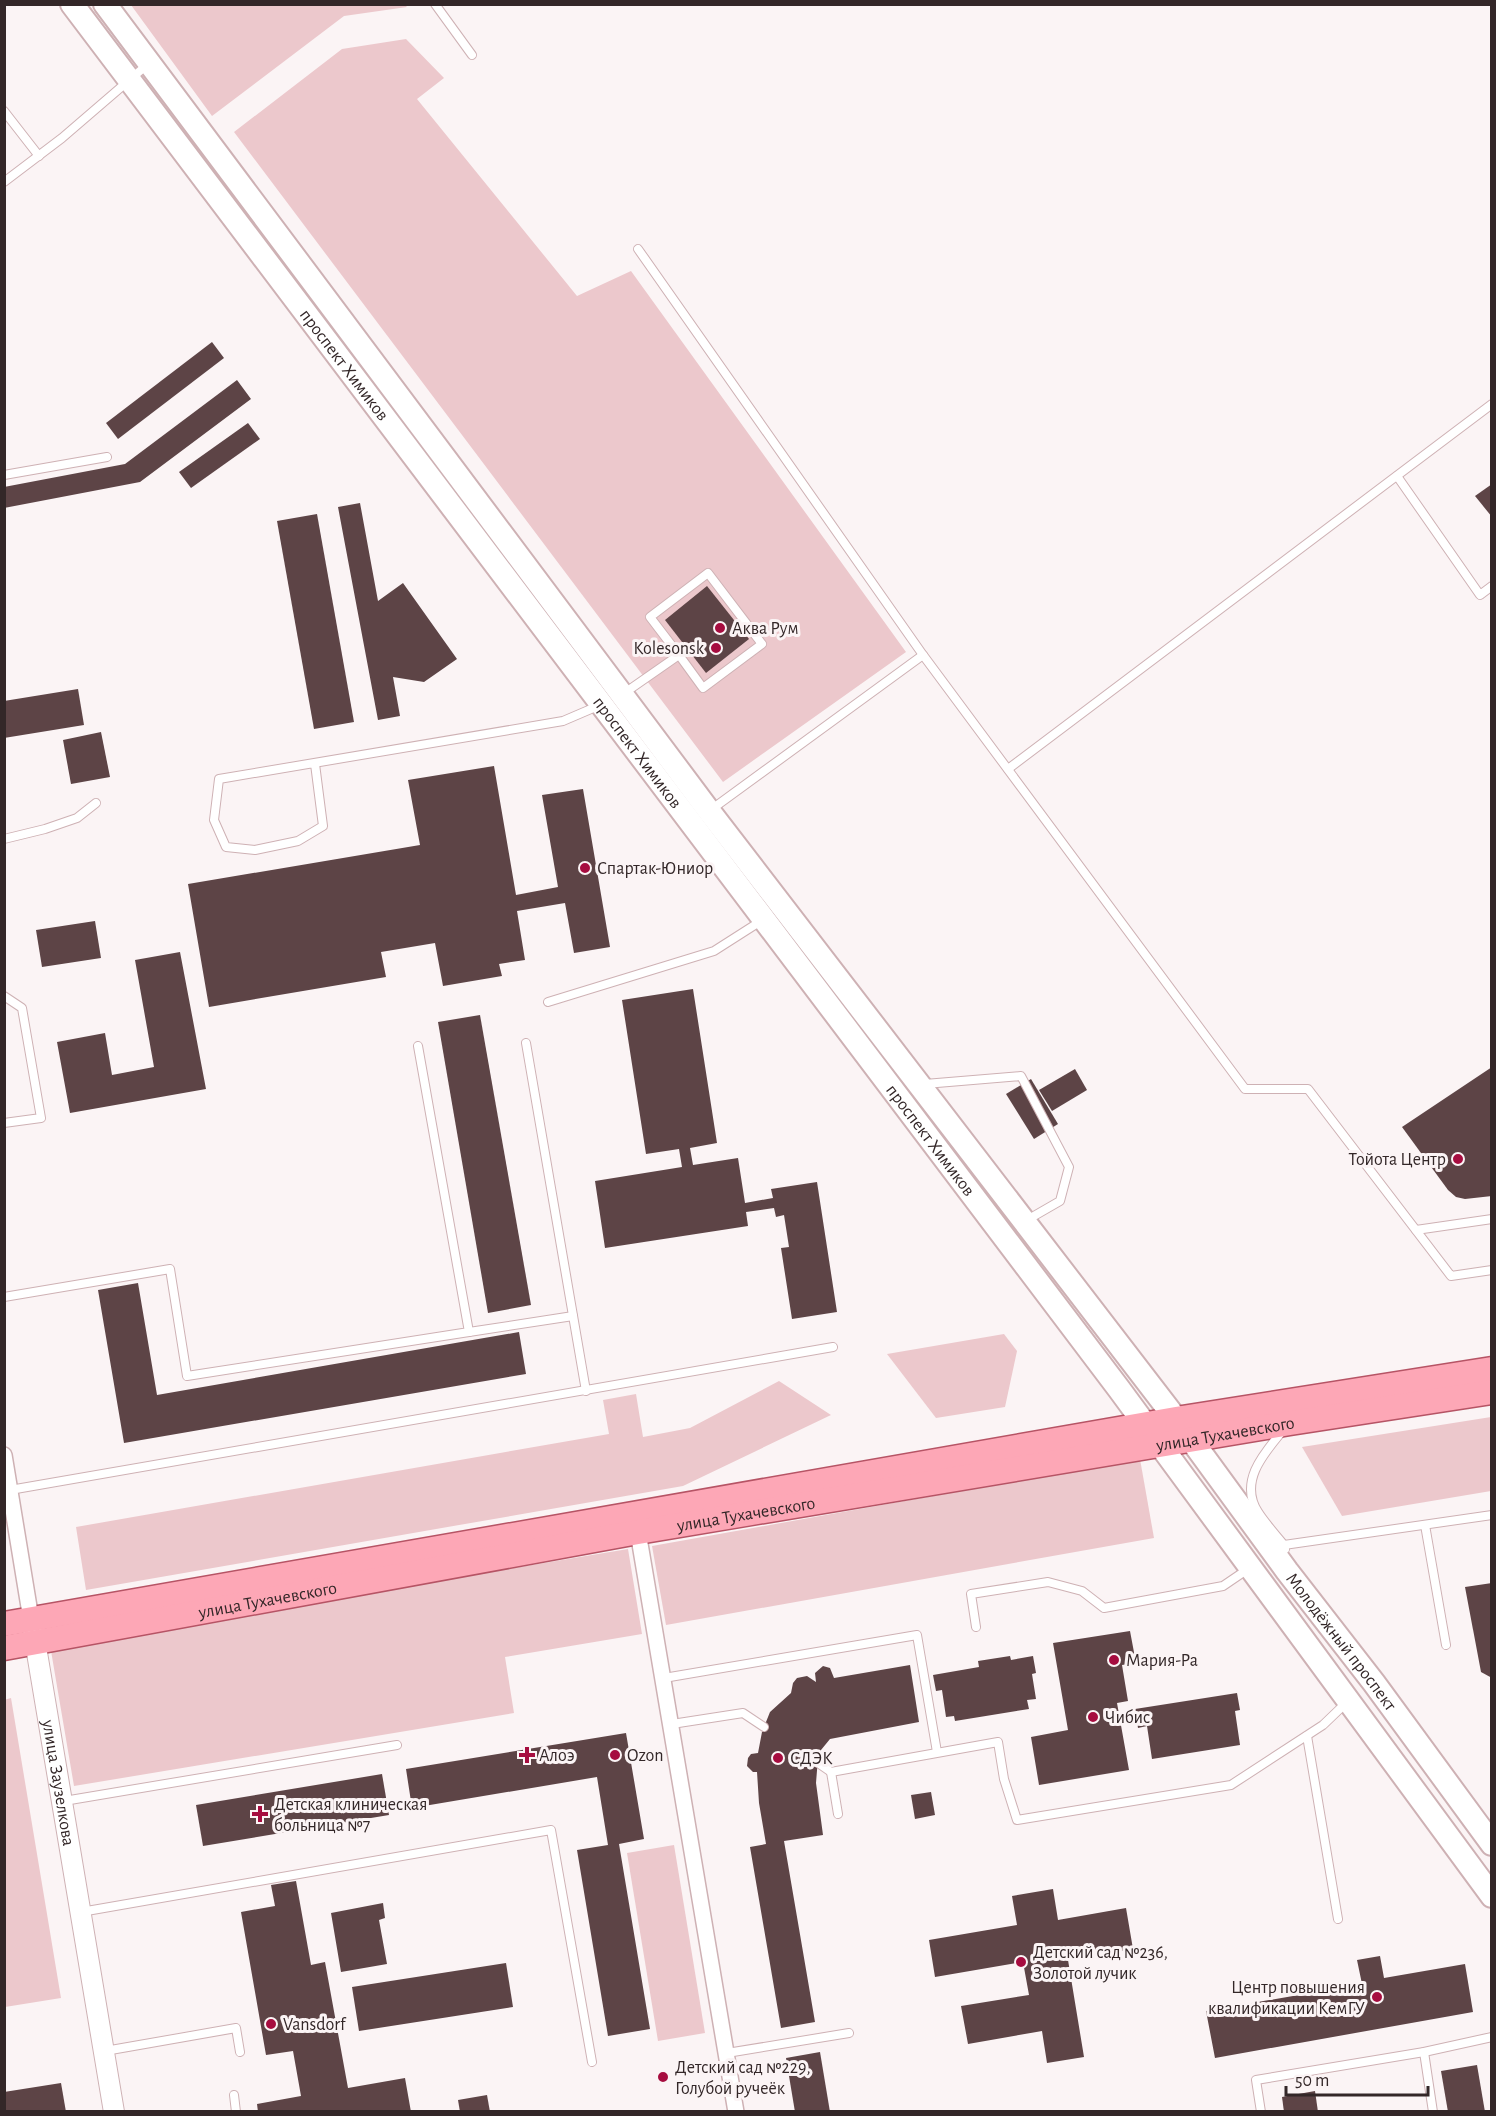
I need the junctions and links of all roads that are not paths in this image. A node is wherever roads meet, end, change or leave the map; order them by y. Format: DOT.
graph roads {
  1 [pos="72,4"];
  2 [pos="105,4"];
  3 [pos="435,4"];
  4 [pos="472,55"];
  5 [pos="149,63"];
  6 [pos="129,81"];
  7 [pos="4,111"];
  8 [pos="39,156"];
  9 [pos="4,182"];
  10 [pos="638,249"];
  11 [pos="1491,404"];
  12 [pos="107,457"];
  13 [pos="4,475"];
  14 [pos="1397,476"];
  15 [pos="1491,586"];
  16 [pos="678,655"];
  17 [pos="923,655"];
  18 [pos="622,695"];
  19 [pos="601,704"];
  20 [pos="315,764"];
  21 [pos="1008,769"];
  22 [pos="96,803"];
  23 [pos="709,811"];
  24 [pos="691,825"];
  25 [pos="4,839"];
  26 [pos="762,920"];
  27 [pos="4,996"];
  28 [pos="548,1002"];
  29 [pos="526,1043"];
  30 [pos="418,1046"];
  31 [pos="918,1084"];
  32 [pos="4,1124"];
  33 [pos="1491,1219"];
  34 [pos="1023,1222"];
  35 [pos="1416,1230"];
  36 [pos="1491,1270"];
  37 [pos="4,1297"];
  38 [pos="573,1316"];
  39 [pos="469,1332"];
  40 [pos="832,1347"];
  41 [pos="1491,1370"];
  42 [pos="586,1391"];
  43 [pos="1491,1392"];
  44 [pos="1176,1419"];
  45 [pos="1290,1423"];
  46 [pos="1144,1425"];
  47 [pos="1191,1440"];
  48 [pos="1159,1445"];
  49 [pos="4,1455"];
  50 [pos="10,1490"];
  51 [pos="1200,1499"];
  52 [pos="1491,1515"];
  53 [pos="1425,1525"];
  54 [pos="638,1532"];
  55 [pos="1284,1545"];
  56 [pos="1251,1567"];
  57 [pos="1287,1571"];
  58 [pos="4,1624"];
  59 [pos="976,1627"];
  60 [pos="33,1630"];
  61 [pos="1446,1644"];
  62 [pos="4,1647"];
  63 [pos="664,1678"];
  64 [pos="1348,1701"];
  65 [pos="672,1724"];
  66 [pos="765,1727"];
  67 [pos="1306,1736"];
  68 [pos="397,1745"];
  69 [pos="937,1752"];
  70 [pos="818,1763"];
  71 [pos="831,1772"];
  72 [pos="62,1801"];
  73 [pos="838,1814"];
  74 [pos="1491,1845"];
  75 [pos="1491,1896"];
  76 [pos="81,1912"];
  77 [pos="1338,1919"];
  78 [pos="849,2033"];
  79 [pos="1491,2037"];
  80 [pos="104,2051"];
  81 [pos="240,2052"];
  82 [pos="1424,2052"];
  83 [pos="727,2053"];
  84 [pos="592,2062"];
  85 [pos="234,2096"];
  86 [pos="114,2112"];
  87 [pos="236,2112"];
  88 [pos="736,2112"];
  89 [pos="1261,2112"];
  90 [pos="1433,2112"];
  1 -- 6 [label="main road, проспект Химиков"];
  2 -- 5 [label="main road, проспект Химиков"];
  3 -- 4 [label="lane"];
  5 -- 6 [label="lane"];
  5 -- 18 [label="main road, проспект Химиков"];
  6 -- 8 [label="lane"];
  6 -- 19 [label="main road, проспект Химиков"];
  7 -- 8 [label="lane"];
  8 -- 9 [label="lane"];
  10 -- 17 [label="lane"];
  11 -- 14 [label="lane"];
  12 -- 13 [label="lane"];
  14 -- 15 [label="lane"];
  14 -- 21 [label="lane"];
  16 -- 16 [label="lane"];
  16 -- 18 [label="lane"];
  17 -- 21 [label="lane"];
  17 -- 23 [label="lane"];
  18 -- 23 [label="main road, проспект Химиков"];
  19 -- 20 [label="lane"];
  19 -- 24 [label="main road, проспект Химиков"];
  20 -- 20 [label="lane"];
  21 -- 35 [label="lane"];
  22 -- 25 [label="lane"];
  23 -- 24 [label="lane"];
  23 -- 31 [label="main road, проспект Химиков"];
  24 -- 26 [label="main road, проспект Химиков"];
  26 -- 28 [label="lane"];
  26 -- 46 [label="main road, проспект Химиков"];
  27 -- 32 [label="lane"];
  29 -- 38 [label="lane"];
  30 -- 39 [label="lane"];
  31 -- 34 [label="main road, проспект Химиков"];
  31 -- 34 [label="lane"];
  33 -- 35 [label="lane"];
  34 -- 44 [label="main road, проспект Химиков"];
  35 -- 36 [label="lane"];
  37 -- 39 [label="lane"];
  38 -- 39 [label="lane"];
  38 -- 42 [label="lane"];
  40 -- 42 [label="lane"];
  41 -- 44 [label="main road, улица Тухачевского"];
  42 -- 50 [label="lane"];
  43 -- 45 [label="main road, улица Тухачевского"];
  44 -- 46 [label="main road, улица Тухачевского"];
  44 -- 47 [label="main road, проспект Химиков"];
  45 -- 47 [label="main road, улица Тухачевского"];
  45 -- 55 [label="lane"];
  46 -- 48 [label="main road, проспект Химиков"];
  46 -- 60 [label="main road, улица Тухачевского"];
  47 -- 48 [label="main road, улица Тухачевского"];
  47 -- 57 [label="main road, Молодёжный проспект"];
  48 -- 51 [label="main road, проспект Химиков"];
  48 -- 54 [label="main road, улица Тухачевского"];
  49 -- 50 [label="street, улица Заузелкова"];
  50 -- 60 [label="street, улица Заузелкова"];
  51 -- 56 [label="main road, Молодёжный проспект"];
  52 -- 53 [label="lane"];
  53 -- 55 [label="lane"];
  53 -- 61 [label="lane"];
  54 -- 60 [label="main road, улица Тухачевского"];
  54 -- 63 [label="street"];
  55 -- 57 [label="lane"];
  56 -- 59 [label="lane"];
  56 -- 64 [label="main road, Молодёжный проспект"];
  57 -- 74 [label="main road, Молодёжный проспект"];
  58 -- 60 [label="main road, улица Тухачевского"];
  60 -- 62 [label="main road, улица Тухачевского"];
  60 -- 72 [label="street, улица Заузелкова"];
  63 -- 65 [label="street"];
  63 -- 69 [label="lane"];
  64 -- 67 [label="lane"];
  64 -- 75 [label="main road, Молодёжный проспект"];
  65 -- 66 [label="lane"];
  65 -- 83 [label="street"];
  67 -- 69 [label="lane"];
  67 -- 77 [label="lane"];
  68 -- 72 [label="lane"];
  69 -- 71 [label="lane"];
  70 -- 71 [label="lane"];
  71 -- 73 [label="lane"];
  72 -- 76 [label="street, улица Заузелкова"];
  76 -- 80 [label="street, улица Заузелкова"];
  76 -- 84 [label="lane"];
  78 -- 83 [label="lane"];
  79 -- 82 [label="lane"];
  80 -- 81 [label="lane"];
  80 -- 86 [label="street, улица Заузелкова"];
  82 -- 89 [label="lane"];
  82 -- 90 [label="lane"];
  83 -- 88 [label="street"];
  85 -- 87 [label="lane"];
}
